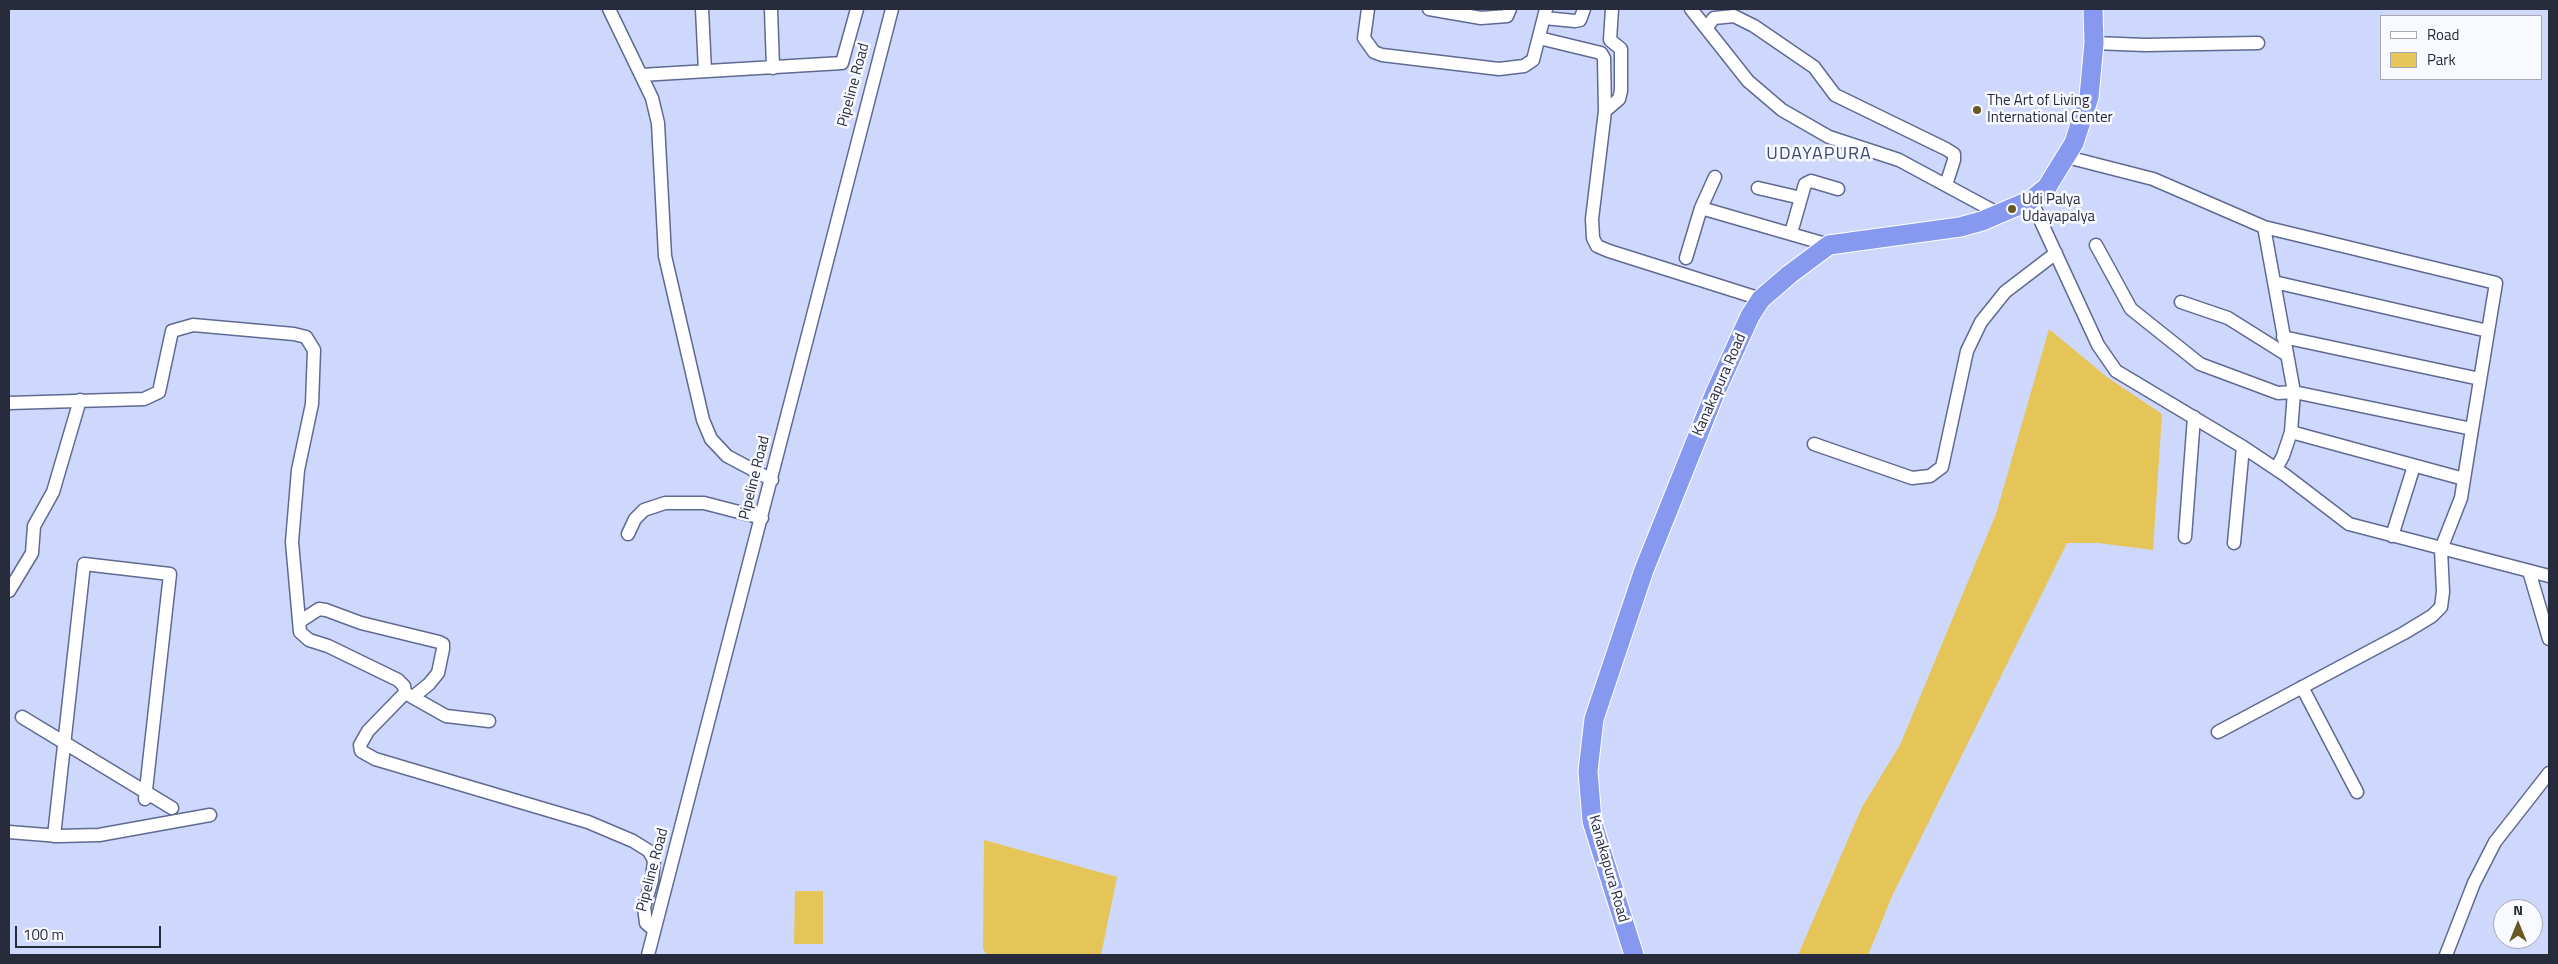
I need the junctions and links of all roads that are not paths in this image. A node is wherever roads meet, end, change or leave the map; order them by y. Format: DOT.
graph roads {
  1 [pos="609,9"];
  2 [pos="702,9"];
  3 [pos="771,9"];
  4 [pos="857,9"];
  5 [pos="892,9"];
  6 [pos="1368,9"];
  7 [pos="1429,9"];
  8 [pos="1510,9"];
  9 [pos="1584,9"];
  10 [pos="1612,9"];
  11 [pos="1691,9"];
  12 [pos="2093,9"];
  13 [pos="1545,14"];
  14 [pos="1706,28"];
  15 [pos="1539,38"];
  16 [pos="2094,43"];
  17 [pos="2258,43"];
  18 [pos="773,68"];
  19 [pos="705,70"];
  20 [pos="641,75"];
  21 [pos="1604,111"];
  22 [pos="2067,157"];
  23 [pos="1715,177"];
  24 [pos="1946,185"];
  25 [pos="1758,188"];
  26 [pos="1838,189"];
  27 [pos="1801,198"];
  28 [pos="2031,200"];
  29 [pos="1701,208"];
  30 [pos="2001,214"];
  31 [pos="2264,227"];
  32 [pos="1791,233"];
  33 [pos="1830,245"];
  34 [pos="2096,245"];
  35 [pos="2056,254"];
  36 [pos="1686,258"];
  37 [pos="2274,282"];
  38 [pos="1761,299"];
  39 [pos="2181,302"];
  40 [pos="2488,331"];
  41 [pos="2284,337"];
  42 [pos="2287,355"];
  43 [pos="2480,379"];
  44 [pos="2294,392"];
  45 [pos="80,400"];
  46 [pos="9,402"];
  47 [pos="2194,417"];
  48 [pos="2472,429"];
  49 [pos="2291,432"];
  50 [pos="1814,444"];
  51 [pos="2243,447"];
  52 [pos="2414,466"];
  53 [pos="2276,469"];
  54 [pos="2464,479"];
  55 [pos="772,480"];
  56 [pos="762,518"];
  57 [pos="628,534"];
  58 [pos="2185,536"];
  59 [pos="2392,536"];
  60 [pos="2234,543"];
  61 [pos="2441,548"];
  62 [pos="2529,571"];
  63 [pos="2549,576"];
  64 [pos="9,591"];
  65 [pos="299,622"];
  66 [pos="2549,639"];
  67 [pos="2302,687"];
  68 [pos="409,695"];
  69 [pos="22,717"];
  70 [pos="489,721"];
  71 [pos="2218,732"];
  72 [pos="65,743"];
  73 [pos="2549,773"];
  74 [pos="2357,792"];
  75 [pos="145,795"];
  76 [pos="172,808"];
  77 [pos="210,815"];
  78 [pos="9,832"];
  79 [pos="54,836"];
  80 [pos="654,930"];
  81 [pos="648,955"];
  82 [pos="1634,955"];
  83 [pos="2446,955"];
  1 -- 20 [label="street"];
  2 -- 19 [label="street"];
  3 -- 18 [label="street"];
  4 -- 18 [label="street"];
  5 -- 55 [label="street, Pipeline Road"];
  6 -- 15 [label="street"];
  7 -- 8 [label="street"];
  9 -- 13 [label="street"];
  10 -- 21 [label="street"];
  11 -- 14 [label="street"];
  12 -- 16 [label="highway, Kanakapura Road"];
  13 -- 15 [label="street"];
  14 -- 24 [label="street"];
  14 -- 24 [label="street"];
  15 -- 21 [label="street"];
  16 -- 17 [label="street"];
  16 -- 22 [label="highway, Kanakapura Road"];
  18 -- 19 [label="street"];
  19 -- 20 [label="street"];
  20 -- 55 [label="street"];
  21 -- 38 [label="street"];
  22 -- 28 [label="highway, Kanakapura Road"];
  22 -- 31 [label="street"];
  23 -- 29 [label="street"];
  24 -- 30 [label="street"];
  25 -- 27 [label="street"];
  26 -- 27 [label="street"];
  27 -- 32 [label="street"];
  28 -- 30 [label="highway, Kanakapura Road"];
  28 -- 35 [label="street"];
  29 -- 32 [label="street"];
  29 -- 36 [label="street"];
  30 -- 33 [label="highway, Kanakapura Road"];
  31 -- 37 [label="street"];
  31 -- 40 [label="street"];
  32 -- 33 [label="street"];
  33 -- 38 [label="highway, Kanakapura Road"];
  34 -- 44 [label="street"];
  35 -- 47 [label="street"];
  35 -- 50 [label="street"];
  37 -- 40 [label="street"];
  37 -- 41 [label="street"];
  38 -- 82 [label="highway, Kanakapura Road"];
  39 -- 42 [label="street"];
  40 -- 43 [label="street"];
  41 -- 42 [label="street"];
  41 -- 43 [label="street"];
  42 -- 44 [label="street"];
  43 -- 48 [label="street"];
  44 -- 48 [label="street"];
  44 -- 49 [label="street"];
  45 -- 46 [label="street"];
  45 -- 64 [label="street"];
  45 -- 65 [label="street"];
  47 -- 51 [label="street"];
  47 -- 58 [label="street"];
  48 -- 54 [label="street"];
  49 -- 52 [label="street"];
  49 -- 53 [label="street"];
  51 -- 53 [label="street"];
  51 -- 60 [label="street"];
  52 -- 54 [label="street"];
  52 -- 59 [label="street"];
  53 -- 59 [label="street"];
  54 -- 61 [label="street"];
  55 -- 56 [label="street, Pipeline Road"];
  56 -- 57 [label="street"];
  56 -- 80 [label="street, Pipeline Road"];
  59 -- 61 [label="street"];
  61 -- 62 [label="street"];
  61 -- 67 [label="street"];
  62 -- 63 [label="street"];
  62 -- 66 [label="street"];
  65 -- 68 [label="street"];
  65 -- 68 [label="street"];
  67 -- 71 [label="street"];
  67 -- 74 [label="street"];
  68 -- 70 [label="street"];
  68 -- 80 [label="street"];
  69 -- 72 [label="street"];
  72 -- 75 [label="street"];
  72 -- 75 [label="street"];
  72 -- 79 [label="street"];
  73 -- 83 [label="street"];
  75 -- 76 [label="street"];
  77 -- 79 [label="street"];
  78 -- 79 [label="street"];
  80 -- 81 [label="street, Pipeline Road"];
}
